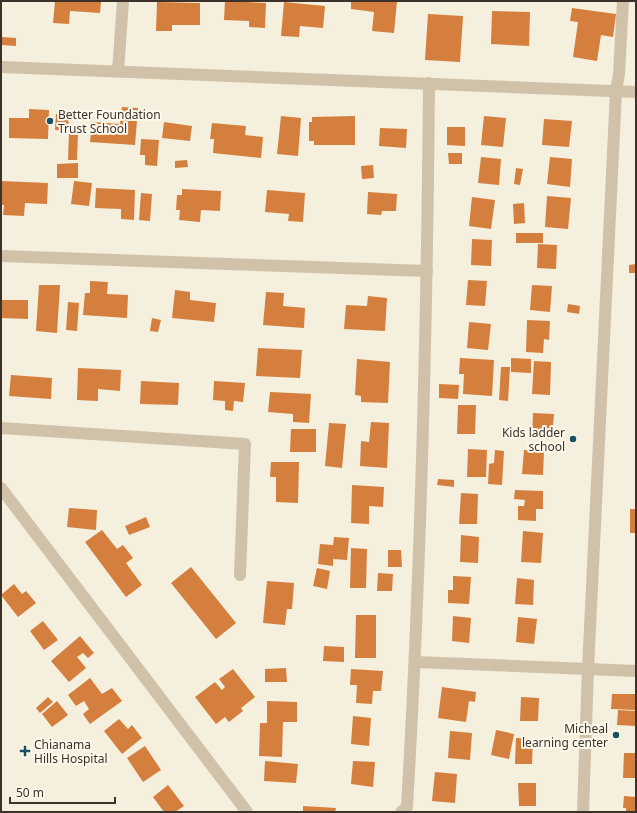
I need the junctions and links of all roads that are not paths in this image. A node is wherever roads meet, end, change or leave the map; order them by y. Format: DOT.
graph roads {
  1 [pos="123,1"];
  2 [pos="623,1"];
  3 [pos="1,67"];
  4 [pos="118,71"];
  5 [pos="429,83"];
  6 [pos="616,91"];
  7 [pos="636,92"];
  8 [pos="1,256"];
  9 [pos="427,271"];
  10 [pos="1,428"];
  11 [pos="1,488"];
  12 [pos="240,575"];
  13 [pos="416,662"];
  14 [pos="588,669"];
  15 [pos="636,671"];
  16 [pos="247,812"];
  17 [pos="401,812"];
  18 [pos="583,812"];
  1 -- 4 [label="street"];
  2 -- 6 [label="street"];
  3 -- 4 [label="street"];
  4 -- 5 [label="street"];
  5 -- 6 [label="street"];
  5 -- 9 [label="street"];
  6 -- 7 [label="street"];
  6 -- 14 [label="street"];
  8 -- 9 [label="street"];
  9 -- 13 [label="street"];
  10 -- 12 [label="street"];
  11 -- 16 [label="street"];
  13 -- 14 [label="street"];
  13 -- 17 [label="street"];
  14 -- 15 [label="street"];
  14 -- 18 [label="street"];
}
